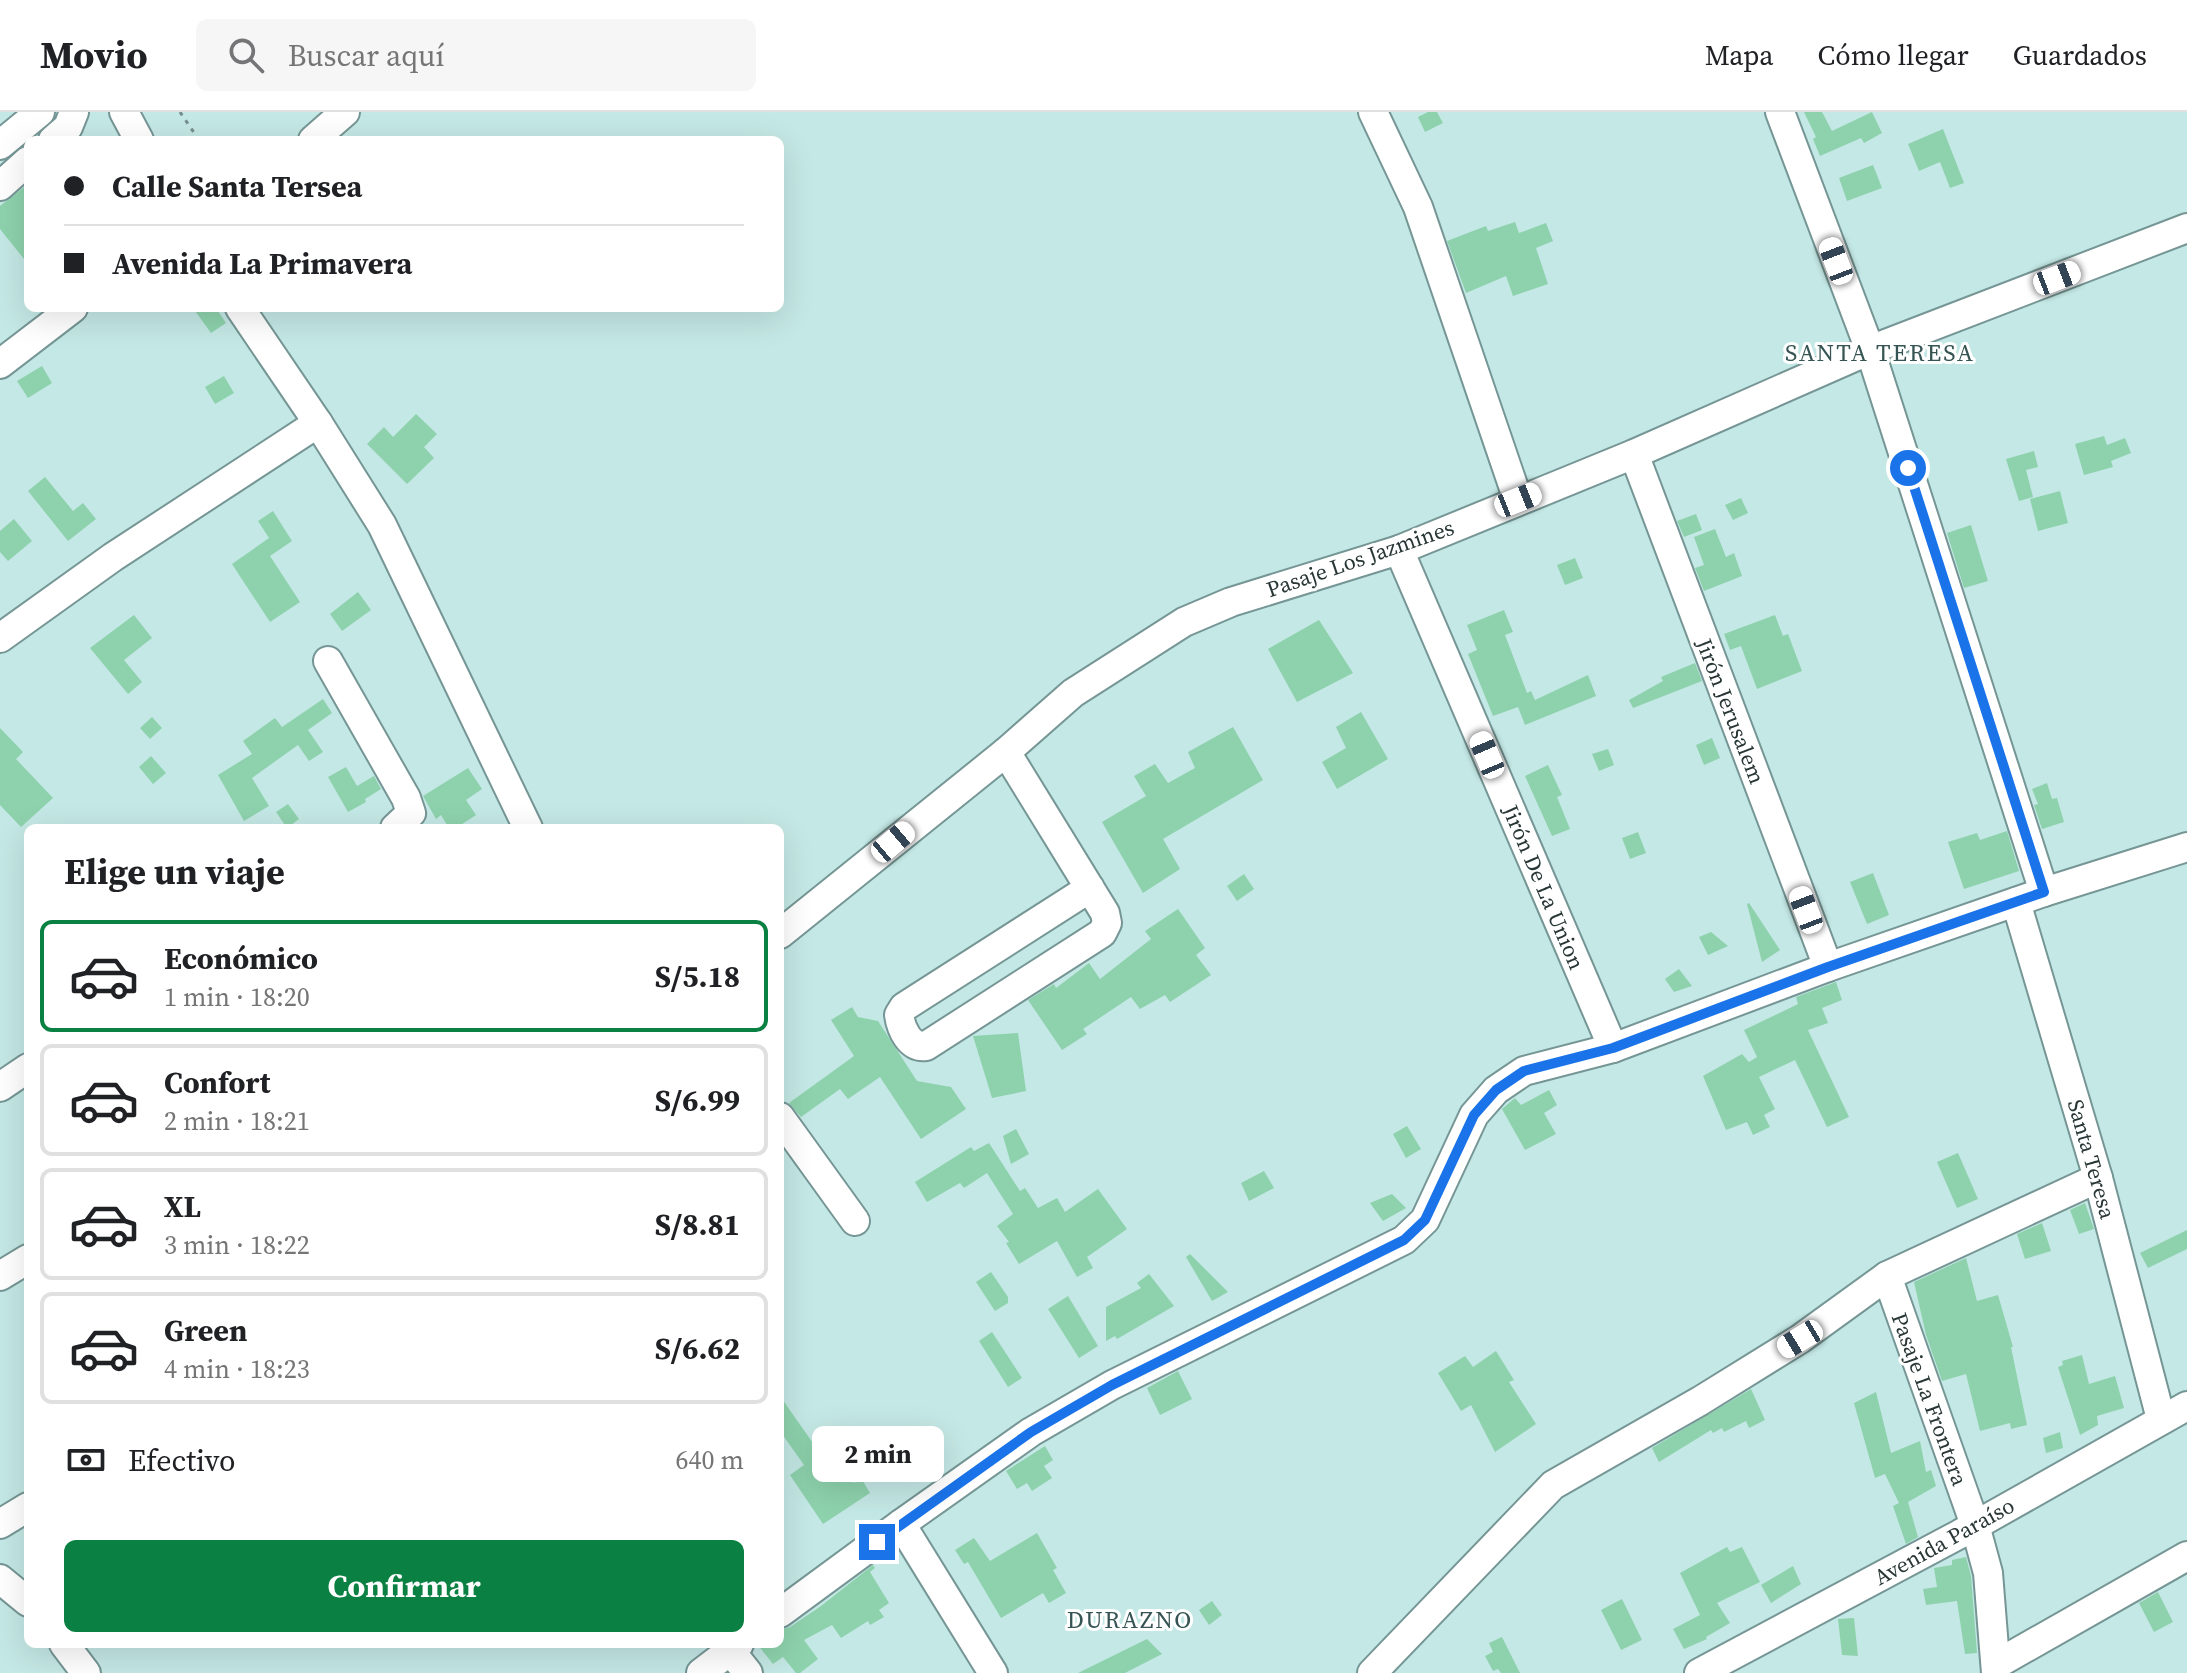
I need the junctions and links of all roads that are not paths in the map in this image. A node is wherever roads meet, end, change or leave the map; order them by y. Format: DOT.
graph roads {
  1 [pos="40,112"];
  2 [pos="74,112"];
  3 [pos="124,112"];
  4 [pos="345,112"];
  5 [pos="1373,112"];
  6 [pos="1780,112"];
  7 [pos="58,136"];
  8 [pos="137,136"];
  9 [pos="318,136"];
  10 [pos="0,145"];
  11 [pos="24,165"];
  12 [pos="0,186"];
  13 [pos="2187,228"];
  14 [pos="68,312"];
  15 [pos="243,312"];
  16 [pos="1870,350"];
  17 [pos="0,364"];
  18 [pos="318,423"];
  19 [pos="1634,454"];
  20 [pos="1518,500"];
  21 [pos="1399,550"];
  22 [pos="0,638"];
  23 [pos="328,661"];
  24 [pos="1006,752"];
  25 [pos="399,824"];
  26 [pos="526,824"];
  27 [pos="2187,847"];
  28 [pos="1090,888"];
  29 [pos="2044,892"];
  30 [pos="2016,902"];
  31 [pos="784,931"];
  32 [pos="1828,967"];
  33 [pos="1613,1048"];
  34 [pos="24,1071"];
  35 [pos="0,1087"];
  36 [pos="784,1123"];
  37 [pos="2098,1178"];
  38 [pos="855,1221"];
  39 [pos="24,1261"];
  40 [pos="0,1276"];
  41 [pos="1887,1276"];
  42 [pos="2187,1406"];
  43 [pos="2161,1419"];
  44 [pos="24,1509"];
  45 [pos="0,1524"];
  46 [pos="901,1524"];
  47 [pos="1975,1525"];
  48 [pos="2187,1556"];
  49 [pos="0,1579"];
  50 [pos="24,1599"];
  51 [pos="784,1610"];
  52 [pos="67,1648"];
  53 [pos="729,1648"];
  54 [pos="732,1648"];
  55 [pos="1996,1668"];
  56 [pos="86,1673"];
  57 [pos="701,1673"];
  58 [pos="748,1673"];
  59 [pos="993,1673"];
  60 [pos="1372,1673"];
  61 [pos="1699,1673"];
  1 -- 10 [label="street"];
  2 -- 7 [label="street"];
  3 -- 8 [label="street"];
  4 -- 9 [label="street"];
  5 -- 20 [label="street"];
  6 -- 16 [label="street"];
  11 -- 12 [label="street"];
  13 -- 16 [label="street, Pasaje Los Jazmines"];
  14 -- 17 [label="street"];
  15 -- 18 [label="street"];
  16 -- 19 [label="street, Pasaje Los Jazmines"];
  16 -- 29 [label="street"];
  18 -- 22 [label="street"];
  18 -- 26 [label="street"];
  19 -- 20 [label="street, Pasaje Los Jazmines"];
  19 -- 32 [label="street, Jirón Jerusalem"];
  20 -- 21 [label="street, Pasaje Los Jazmines"];
  21 -- 24 [label="street, Pasaje Los Jazmines"];
  21 -- 33 [label="street, Jirón De La Union"];
  23 -- 25 [label="street"];
  24 -- 28 [label="street"];
  24 -- 31 [label="street, Pasaje Los Jazmines"];
  27 -- 29 [label="street"];
  28 -- 28 [label="street"];
  29 -- 30 [label="street"];
  30 -- 32 [label="street"];
  30 -- 37 [label="street, Santa Teresa"];
  32 -- 33 [label="street"];
  33 -- 46 [label="street"];
  34 -- 35 [label="street"];
  36 -- 38 [label="street"];
  37 -- 41 [label="street"];
  37 -- 43 [label="street, Santa Teresa"];
  39 -- 40 [label="street"];
  41 -- 47 [label="street, Pasaje La Frontera"];
  41 -- 60 [label="street"];
  42 -- 43 [label="street, Avenida Paraíso"];
  43 -- 47 [label="street, Avenida Paraíso"];
  44 -- 45 [label="street"];
  46 -- 51 [label="street"];
  46 -- 59 [label="street"];
  47 -- 55 [label="street, Pasaje La Frontera"];
  47 -- 61 [label="street, Avenida Paraíso"];
  48 -- 55 [label="street, Pasaje La Frontera"];
  49 -- 50 [label="street"];
  52 -- 56 [label="street"];
  53 -- 57 [label="street"];
  54 -- 58 [label="street"];
}
